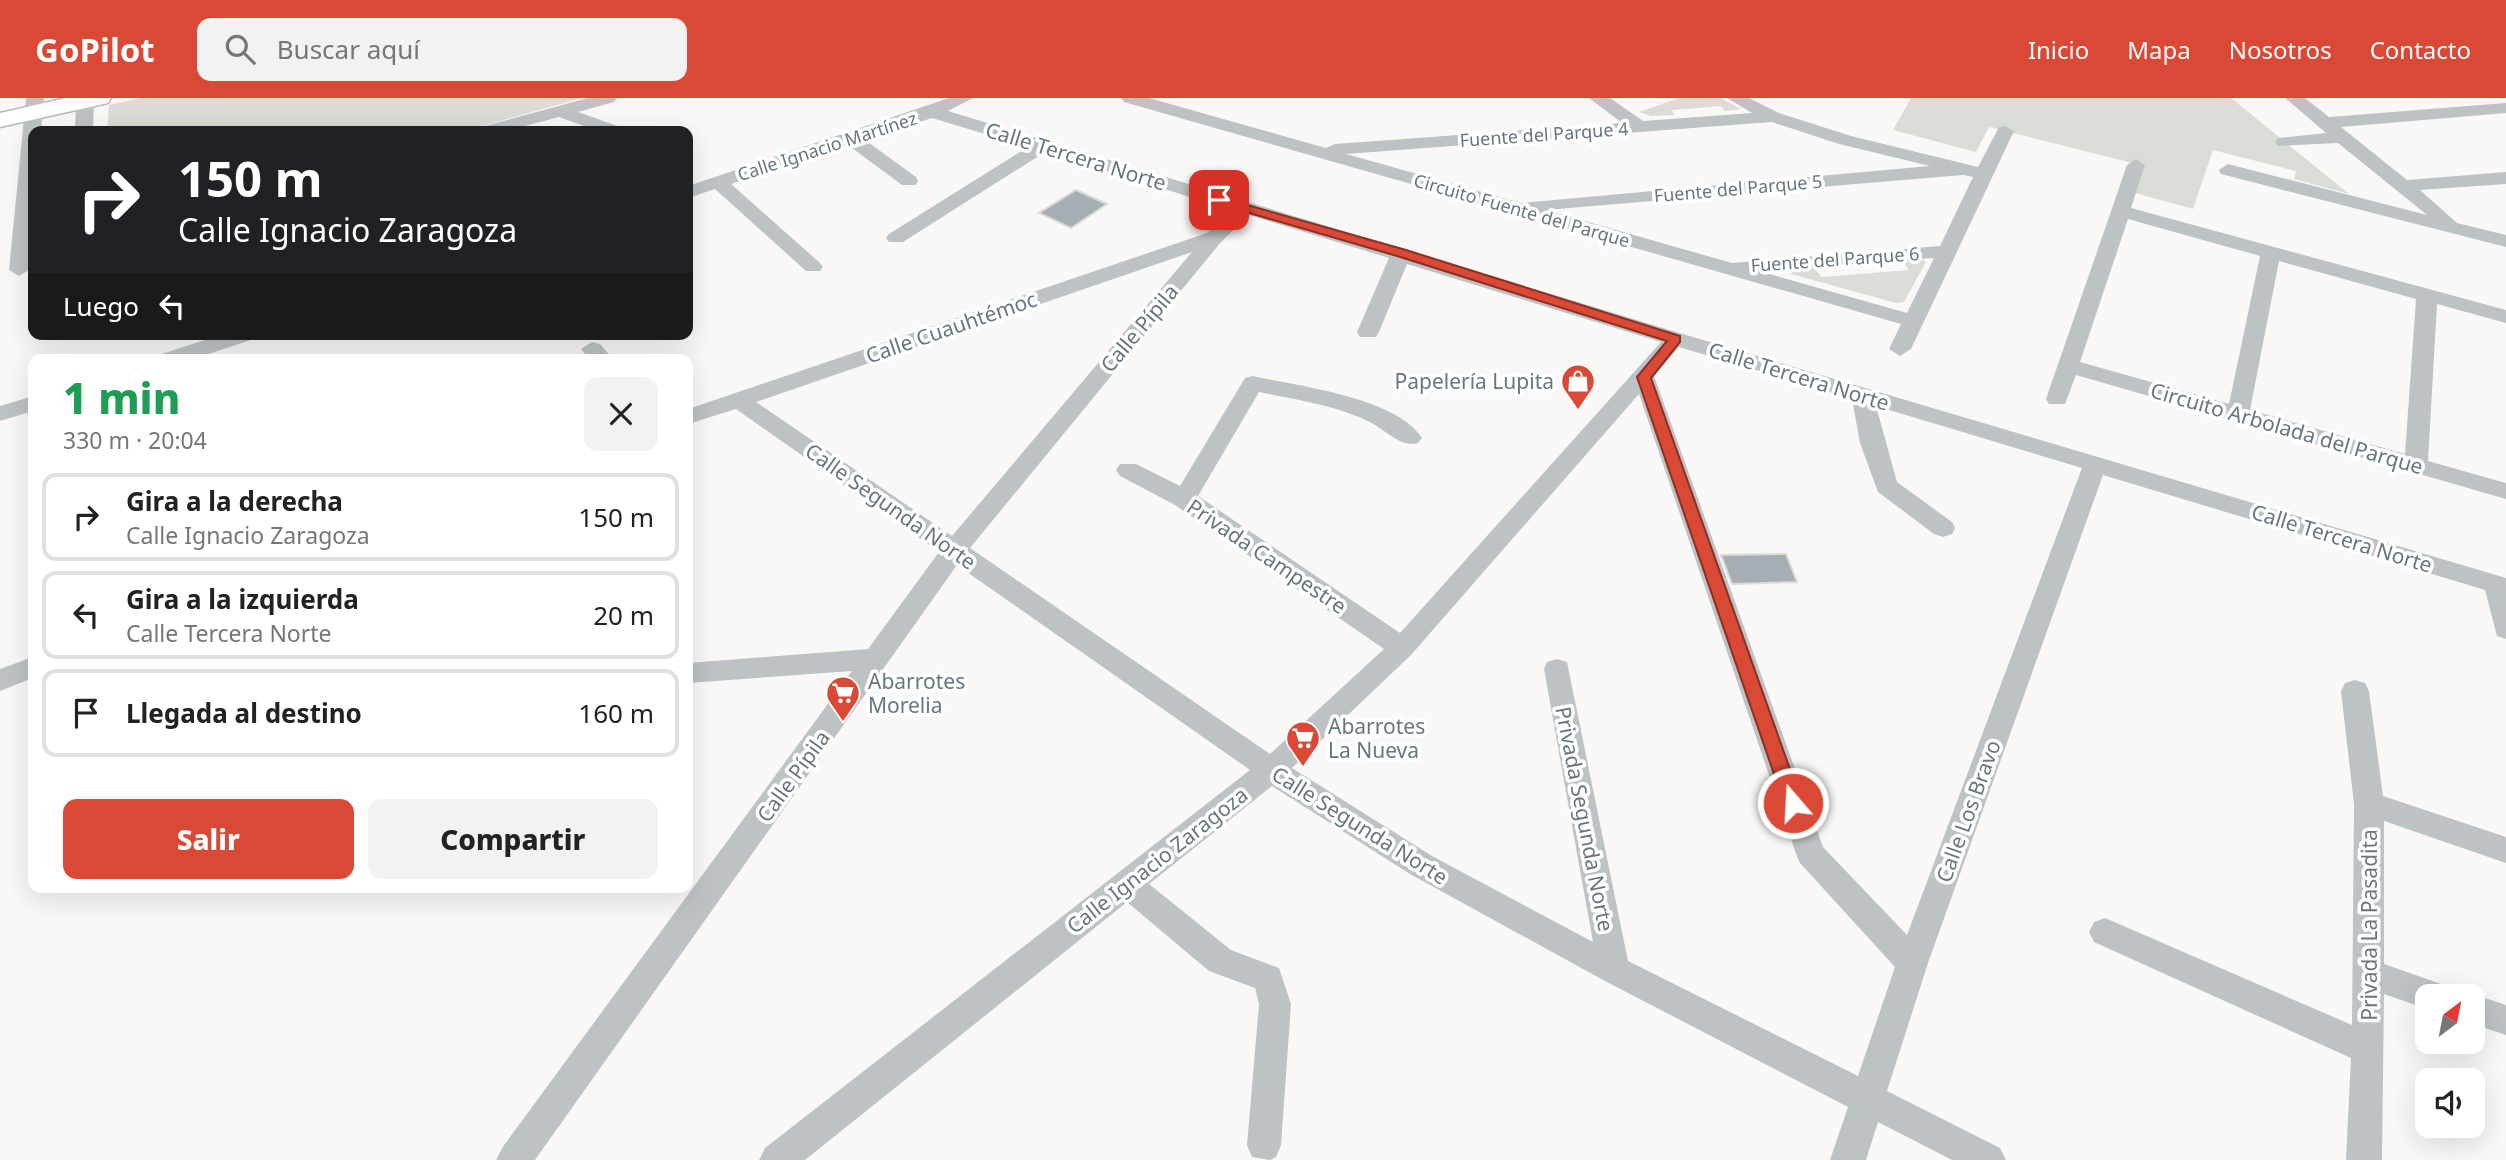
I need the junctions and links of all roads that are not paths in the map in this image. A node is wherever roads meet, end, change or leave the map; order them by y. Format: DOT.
graph roads {
  1 [pos="608,98"];
  2 [pos="961,98"];
  3 [pos="1178,98"];
  4 [pos="1598,98"];
  5 [pos="1736,98"];
  6 [pos="2294,98"];
  7 [pos="90,99"];
  8 [pos="1135,99"];
  9 [pos="34,103"];
  10 [pos="0,105"];
  11 [pos="2500,106"];
  12 [pos="560,111"];
  13 [pos="932,112"];
  14 [pos="1773,117"];
  15 [pos="0,120"];
  16 [pos="2324,123"];
  17 [pos="32,126"];
  18 [pos="85,126"];
  19 [pos="504,126"];
  20 [pos="600,126"];
  21 [pos="1638,126"];
  22 [pos="2005,131"];
  23 [pos="2342,137"];
  24 [pos="850,138"];
  25 [pos="2284,142"];
  26 [pos="1043,146"];
  27 [pos="1315,151"];
  28 [pos="28,162"];
  29 [pos="2136,165"];
  30 [pos="1963,169"];
  31 [pos="2228,170"];
  32 [pos="1984,174"];
  33 [pos="2506,178"];
  34 [pos="909,181"];
  35 [pos="704,186"];
  36 [pos="2403,186"];
  37 [pos="1514,207"];
  38 [pos="1245,208"];
  39 [pos="2121,211"];
  40 [pos="2455,228"];
  41 [pos="895,238"];
  42 [pos="1214,238"];
  43 [pos="2506,241"];
  44 [pos="1947,251"];
  45 [pos="1402,253"];
  46 [pos="2271,253"];
  47 [pos="813,267"];
  48 [pos="1723,267"];
  49 [pos="17,271"];
  50 [pos="2427,296"];
  51 [pos="2506,317"];
  52 [pos="1913,321"];
  53 [pos="1368,332"];
  54 [pos="1675,339"];
  55 [pos="228,340"];
  56 [pos="1900,349"];
  57 [pos="185,354"];
  58 [pos="2068,366"];
  59 [pos="1644,377"];
  60 [pos="1862,395"];
  61 [pos="737,399"];
  62 [pos="2057,399"];
  63 [pos="28,405"];
  64 [pos="0,414"];
  65 [pos="2238,414"];
  66 [pos="693,415"];
  67 [pos="1410,438"];
  68 [pos="2095,464"];
  69 [pos="2416,465"];
  70 [pos="1128,470"];
  71 [pos="2506,491"];
  72 [pos="1184,499"];
  73 [pos="1943,528"];
  74 [pos="954,550"];
  75 [pos="2501,585"];
  76 [pos="2506,629"];
  77 [pos="1402,648"];
  78 [pos="877,659"];
  79 [pos="1557,668"];
  80 [pos="28,669"];
  81 [pos="693,673"];
  82 [pos="0,680"];
  83 [pos="2355,691"];
  84 [pos="1271,770"];
  85 [pos="2369,804"];
  86 [pos="2506,850"];
  87 [pos="1127,884"];
  88 [pos="2105,932"];
  89 [pos="1912,963"];
  90 [pos="1614,970"];
  91 [pos="2369,974"];
  92 [pos="2415,990"];
  93 [pos="2485,1013"];
  94 [pos="2506,1020"];
  95 [pos="2368,1049"];
  96 [pos="1866,1100"];
  97 [pos="1264,1145"];
  98 [pos="514,1160"];
  99 [pos="777,1160"];
  100 [pos="1848,1160"];
  101 [pos="1988,1160"];
  102 [pos="2364,1160"];
  1 -- 12 [label="street"];
  2 -- 13 [label="street, Calle Ignacio Martínez"];
  3 -- 8 [label="street"];
  4 -- 21 [label="street"];
  5 -- 14 [label="street"];
  6 -- 16 [label="street"];
  7 -- 9 [label="main road"];
  7 -- 18 [label="street"];
  8 -- 27 [label="street, Circuito Fuente del Parque"];
  9 -- 10 [label="main road"];
  9 -- 15 [label="main road"];
  9 -- 17 [label="street"];
  11 -- 16 [label="street"];
  12 -- 19 [label="street"];
  12 -- 20 [label="street"];
  13 -- 24 [label="street, Calle Ignacio Martínez"];
  13 -- 26 [label="street, Calle Tercera Norte"];
  14 -- 21 [label="street, Fuente del Parque 4"];
  14 -- 30 [label="street"];
  16 -- 23 [label="street"];
  21 -- 27 [label="street, Fuente del Parque 4"];
  22 -- 32 [label="street"];
  23 -- 25 [label="street"];
  23 -- 36 [label="street"];
  24 -- 34 [label="street"];
  24 -- 35 [label="street, Calle Ignacio Martínez"];
  26 -- 38 [label="street, Calle Tercera Norte"];
  26 -- 41 [label="street"];
  27 -- 37 [label="street, Circuito Fuente del Parque"];
  28 -- 49 [label="street"];
  29 -- 39 [label="street"];
  30 -- 32 [label="street"];
  30 -- 37 [label="street, Fuente del Parque 5"];
  31 -- 40 [label="street"];
  32 -- 44 [label="street"];
  33 -- 36 [label="street"];
  35 -- 47 [label="street"];
  36 -- 40 [label="street"];
  37 -- 48 [label="street, Circuito Fuente del Parque"];
  38 -- 42 [label="street, Calle Pípila"];
  38 -- 45 [label="street, Calle Tercera Norte"];
  39 -- 46 [label="street"];
  39 -- 58 [label="street"];
  40 -- 43 [label="street"];
  42 -- 61 [label="street, Calle Cuauhtémoc"];
  42 -- 74 [label="street, Calle Pípila"];
  44 -- 48 [label="street, Fuente del Parque 6"];
  44 -- 52 [label="street"];
  45 -- 53 [label="street"];
  45 -- 54 [label="street, Calle Tercera Norte"];
  46 -- 50 [label="street"];
  46 -- 65 [label="street"];
  48 -- 52 [label="street, Circuito Fuente del Parque"];
  50 -- 51 [label="street"];
  50 -- 69 [label="street"];
  52 -- 56 [label="street"];
  54 -- 59 [label="street, Calle Ignacio Zaragoza"];
  54 -- 60 [label="street, Calle Tercera Norte"];
  55 -- 57 [label="street"];
  58 -- 62 [label="street"];
  58 -- 65 [label="street, Circuito Arbolada del Parque"];
  59 -- 77 [label="street, Calle Ignacio Zaragoza"];
  59 -- 89 [label="street"];
  60 -- 68 [label="street, Calle Tercera Norte"];
  60 -- 73 [label="street"];
  61 -- 66 [label="street, Calle Cuauhtémoc"];
  61 -- 74 [label="street, Calle Segunda Norte"];
  63 -- 64 [label="street"];
  65 -- 69 [label="street, Circuito Arbolada del Parque"];
  67 -- 72 [label="street"];
  68 -- 75 [label="street, Calle Tercera Norte"];
  68 -- 89 [label="street, Calle Los Bravo"];
  69 -- 71 [label="street, Circuito Arbolada del Parque"];
  70 -- 72 [label="street, Privada Campestre"];
  72 -- 77 [label="street, Privada Campestre"];
  74 -- 78 [label="street, Calle Pípila"];
  74 -- 84 [label="street, Calle Segunda Norte"];
  75 -- 76 [label="street"];
  77 -- 84 [label="street, Calle Ignacio Zaragoza"];
  78 -- 81 [label="street"];
  78 -- 98 [label="street, Calle Pípila"];
  79 -- 90 [label="street, Privada Segunda Norte"];
  80 -- 82 [label="street"];
  83 -- 85 [label="street, Privada La Pasadita"];
  84 -- 87 [label="street, Calle Ignacio Zaragoza"];
  84 -- 90 [label="street, Calle Segunda Norte"];
  85 -- 86 [label="street"];
  85 -- 91 [label="street, Privada La Pasadita"];
  87 -- 97 [label="street"];
  87 -- 99 [label="street, Calle Ignacio Zaragoza"];
  88 -- 95 [label="street"];
  89 -- 96 [label="street, Calle Los Bravo"];
  90 -- 96 [label="street, Calle Segunda Norte"];
  91 -- 92 [label="street"];
  91 -- 95 [label="street, Privada La Pasadita"];
  93 -- 94 [label="street"];
  95 -- 102 [label="street, Privada La Pasadita"];
  96 -- 100 [label="street, Calle Los Bravo"];
  96 -- 101 [label="street, Calle Segunda Norte"];
}
